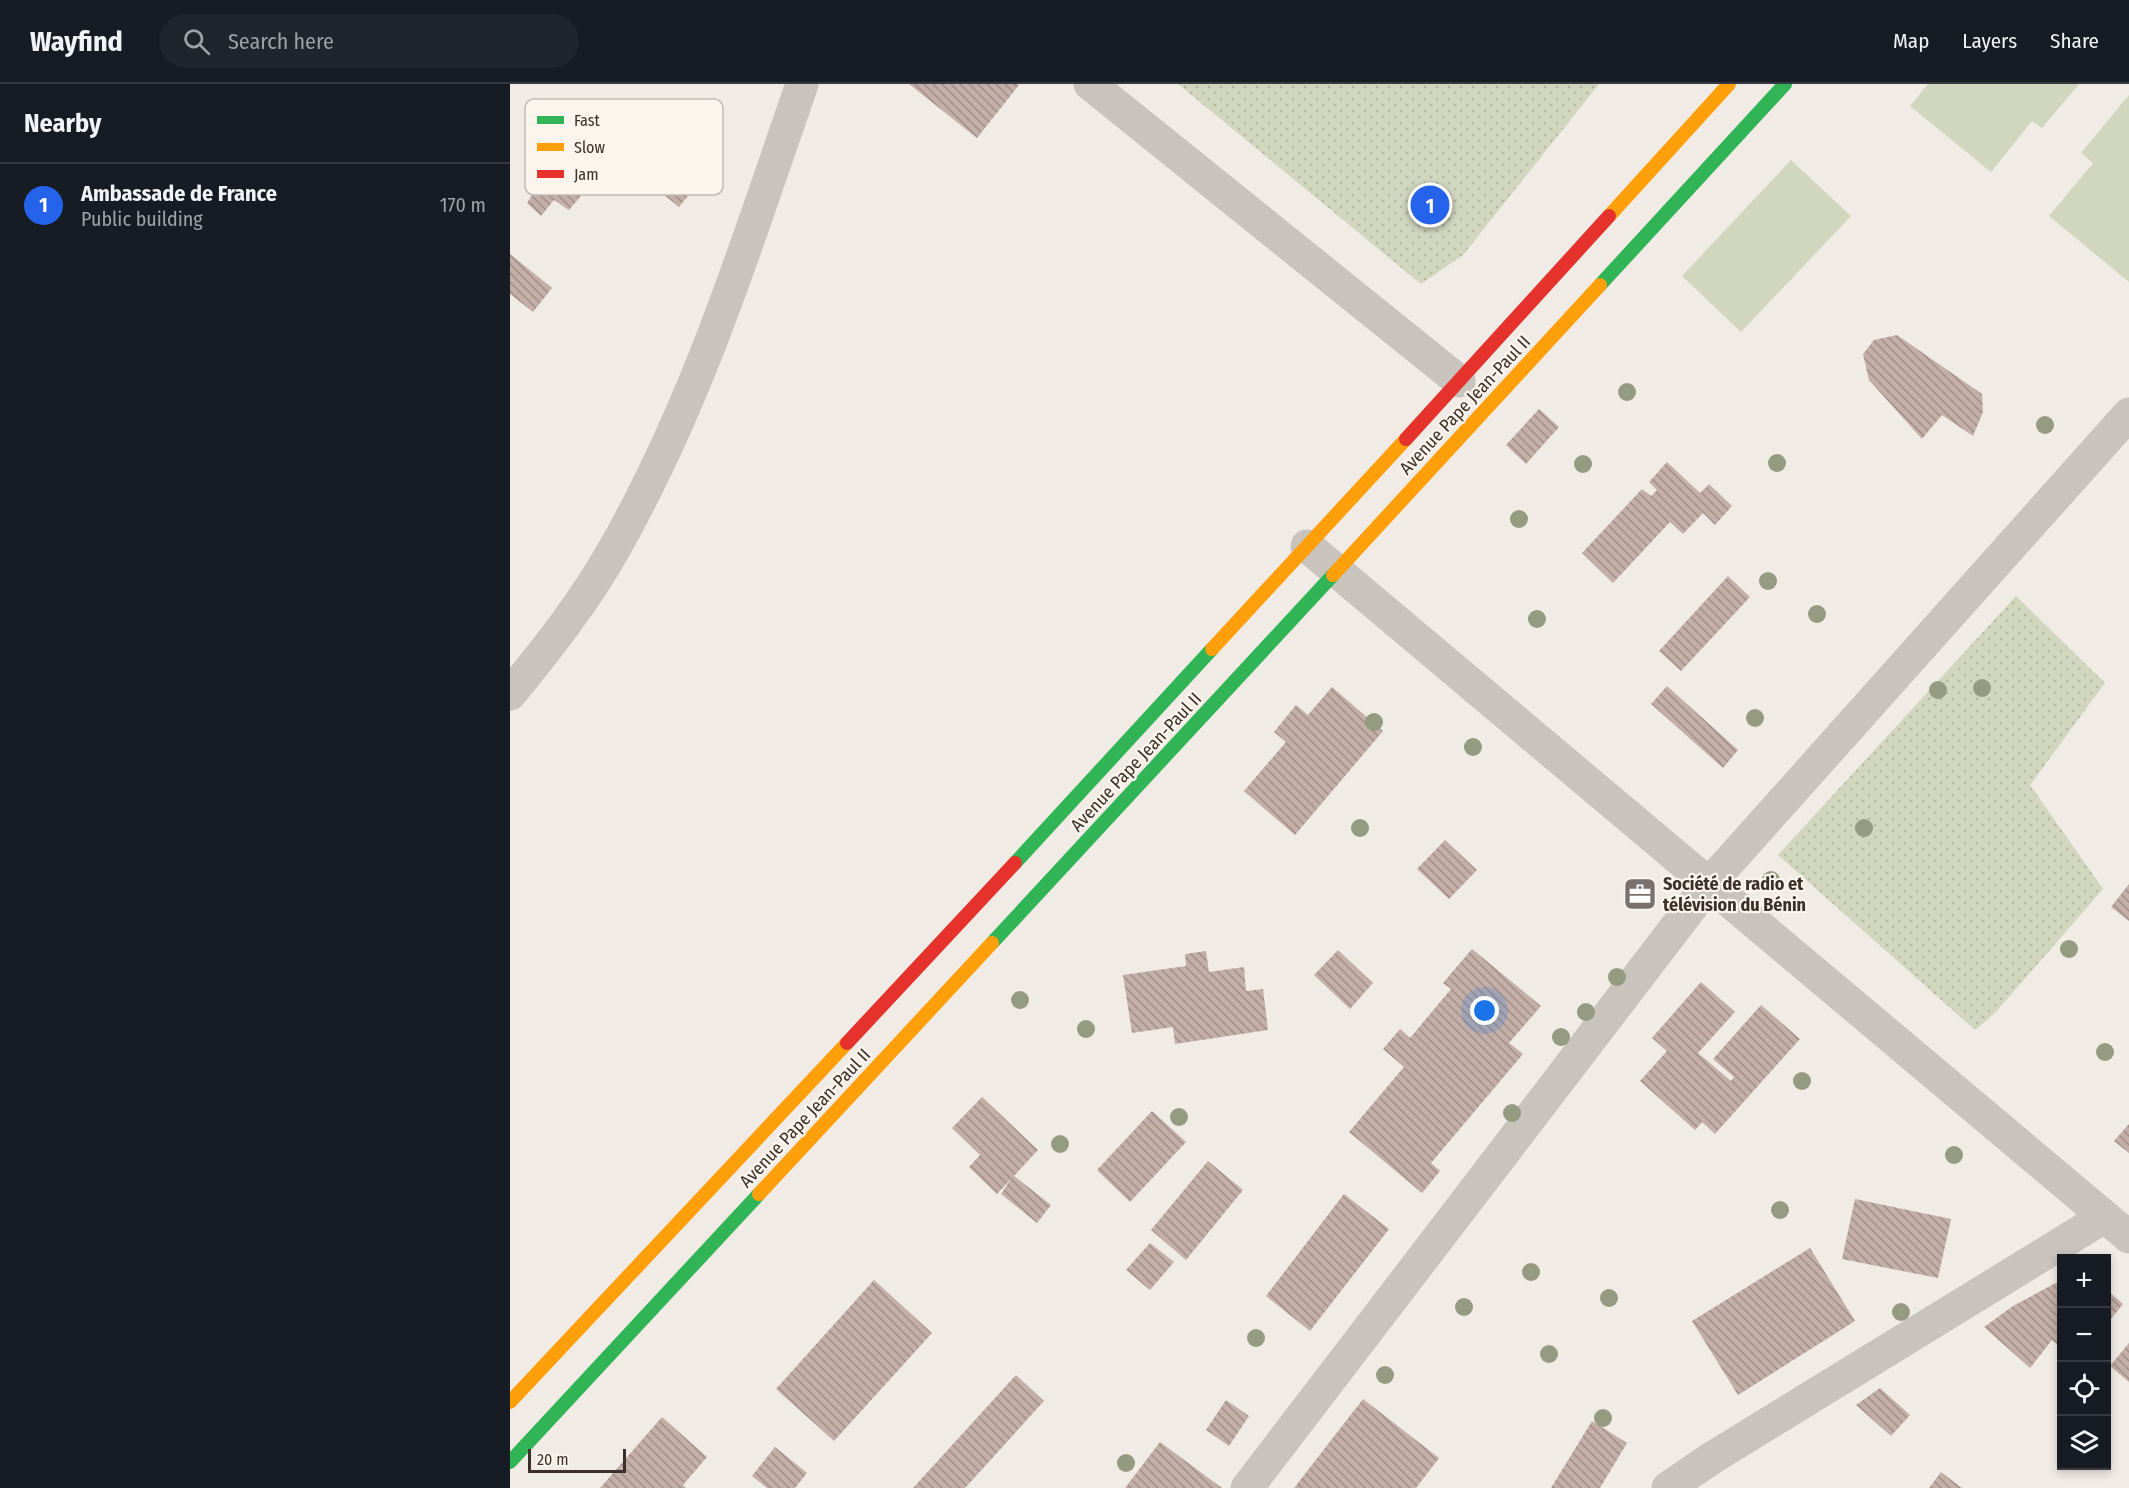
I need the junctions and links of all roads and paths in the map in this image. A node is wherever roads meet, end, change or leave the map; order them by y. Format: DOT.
graph roads {
  1 [pos="802,84"];
  2 [pos="1090,84"];
  3 [pos="1729,84"];
  4 [pos="1785,84"];
  5 [pos="1459,381"];
  6 [pos="2129,414"];
  7 [pos="1307,546"];
  8 [pos="1337,571"];
  9 [pos="510,694"];
  10 [pos="1709,884"];
  11 [pos="2104,1217"];
  12 [pos="2129,1237"];
  13 [pos="510,1402"];
  14 [pos="510,1462"];
  15 [pos="1246,1488"];
  16 [pos="1668,1488"];
  1 -- 9 [label="street"];
  2 -- 5 [label="street"];
  3 -- 5 [label="main road, Avenue Pape Jean-Paul II"];
  4 -- 8 [label="main road, Avenue Pape Jean-Paul II"];
  5 -- 7 [label="main road, Avenue Pape Jean-Paul II"];
  6 -- 10 [label="street"];
  7 -- 8 [label="street"];
  7 -- 13 [label="main road, Avenue Pape Jean-Paul II"];
  8 -- 10 [label="street"];
  8 -- 14 [label="main road, Avenue Pape Jean-Paul II"];
  10 -- 11 [label="street"];
  10 -- 15 [label="street"];
  11 -- 12 [label="street"];
  11 -- 16 [label="street"];
}
